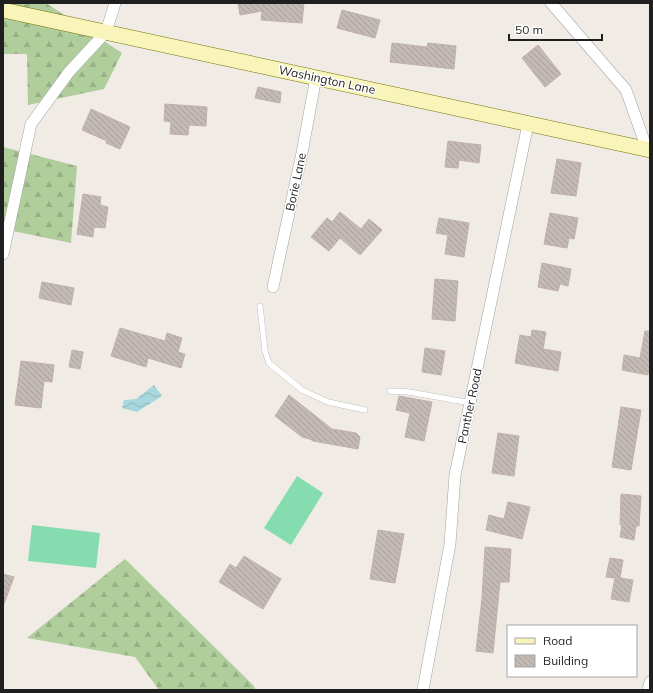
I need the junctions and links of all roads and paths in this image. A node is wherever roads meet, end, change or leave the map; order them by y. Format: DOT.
graph roads {
  1 [pos="115,3"];
  2 [pos="551,3"];
  3 [pos="3,10"];
  4 [pos="106,32"];
  5 [pos="316,77"];
  6 [pos="528,124"];
  7 [pos="648,149"];
  8 [pos="3,254"];
  9 [pos="273,287"];
  10 [pos="260,306"];
  11 [pos="390,391"];
  12 [pos="471,403"];
  13 [pos="365,410"];
  14 [pos="650,682"];
  15 [pos="423,690"];
  16 [pos="648,690"];
  1 -- 4 [label="street"];
  2 -- 7 [label="street"];
  3 -- 4 [label="main road, Washington Lane"];
  4 -- 5 [label="main road, Washington Lane"];
  4 -- 8 [label="street"];
  5 -- 6 [label="main road, Washington Lane"];
  5 -- 9 [label="street, Borie Lane"];
  6 -- 7 [label="main road, Washington Lane"];
  6 -- 12 [label="street, Panther Road"];
  10 -- 13 [label="lane"];
  11 -- 12 [label="lane"];
  12 -- 15 [label="street, Panther Road"];
  14 -- 16 [label="street"];
}
